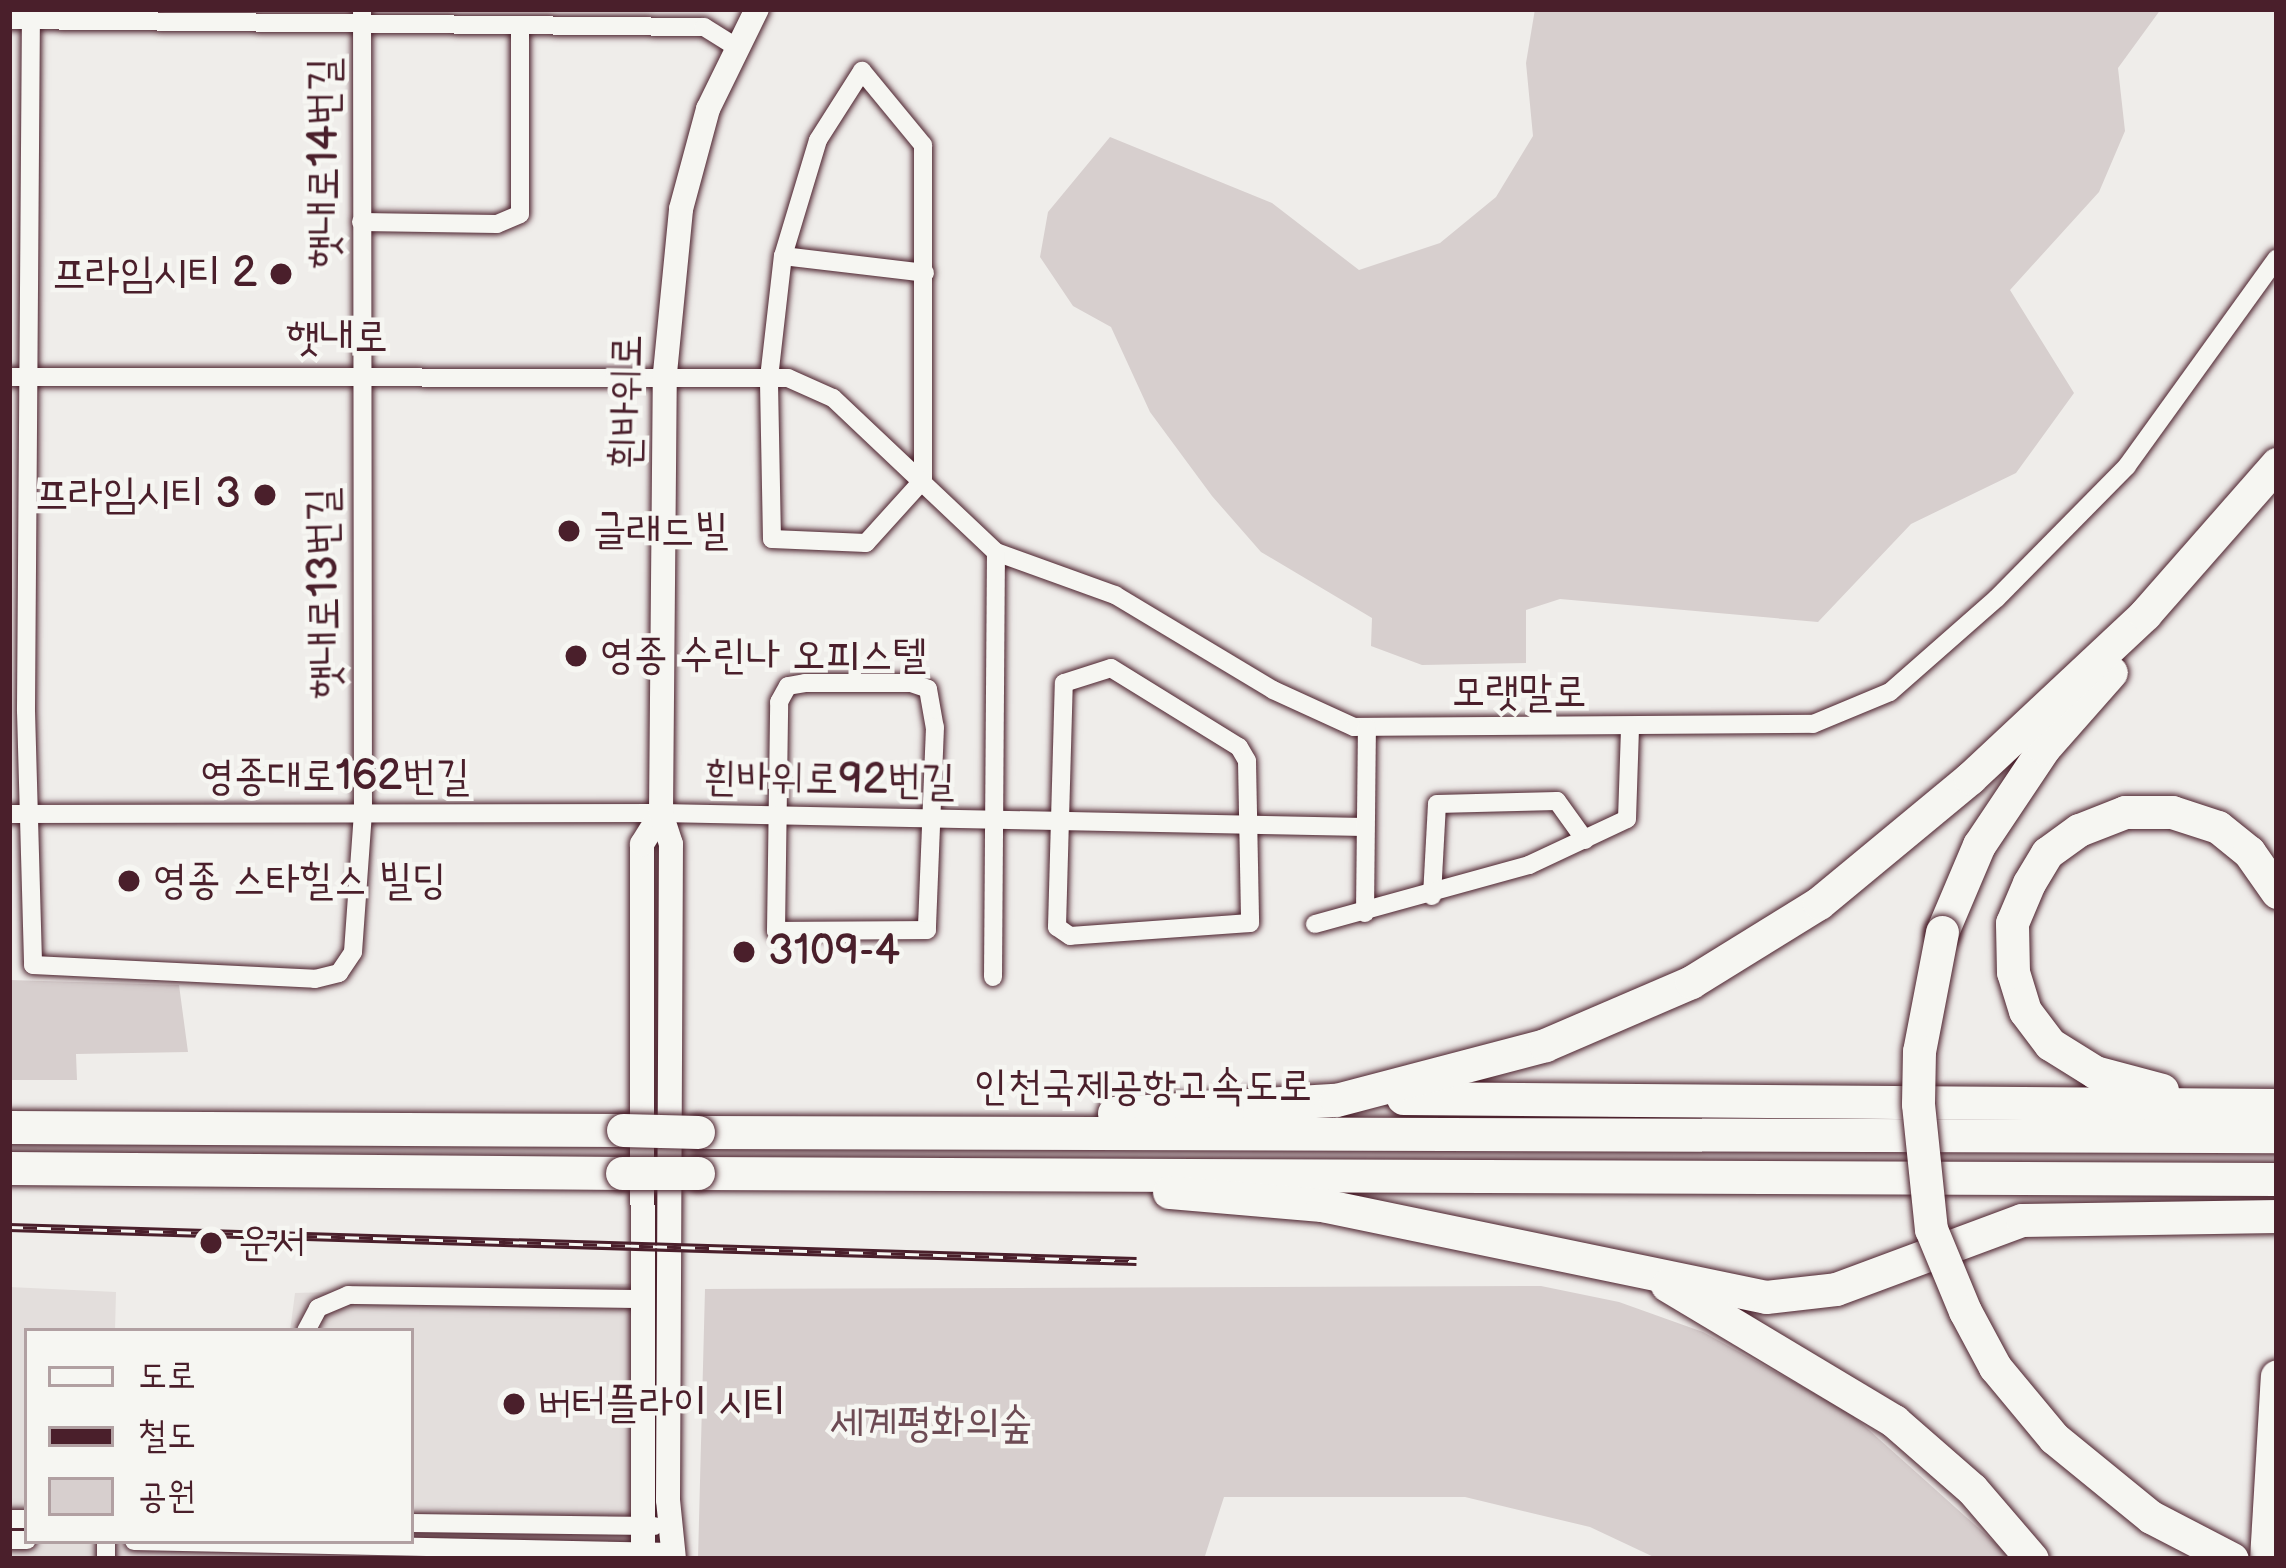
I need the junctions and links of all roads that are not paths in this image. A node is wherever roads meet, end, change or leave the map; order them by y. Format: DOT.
graph roads {
  1 [pos="757,9"];
  2 [pos="31,15"];
  3 [pos="362,17"];
  4 [pos="9,20"];
  5 [pos="520,25"];
  6 [pos="737,48"];
  7 [pos="362,222"];
  8 [pos="17,231"];
  9 [pos="783,256"];
  10 [pos="2277,258"];
  11 [pos="925,273"];
  12 [pos="664,373"];
  13 [pos="358,374"];
  14 [pos="18,376"];
  15 [pos="769,378"];
  16 [pos="2277,464"];
  17 [pos="923,480"];
  18 [pos="2277,480"];
  19 [pos="996,552"];
  20 [pos="1366,727"];
  21 [pos="1630,729"];
  22 [pos="363,811"];
  23 [pos="661,813"];
  24 [pos="18,814"];
  25 [pos="775,816"];
  26 [pos="932,817"];
  27 [pos="1061,819"];
  28 [pos="996,820"];
  29 [pos="1250,825"];
  30 [pos="1364,827"];
  31 [pos="1586,840"];
  32 [pos="2277,892"];
  33 [pos="1432,896"];
  34 [pos="1365,913"];
  35 [pos="1316,924"];
  36 [pos="992,977"];
  37 [pos="1336,1100"];
  38 [pos="2277,1105"];
  39 [pos="2229,1120"];
  40 [pos="9,1127"];
  41 [pos="934,1131"];
  42 [pos="2277,1136"];
  43 [pos="9,1168"];
  44 [pos="1073,1175"];
  45 [pos="2277,1179"];
  46 [pos="2277,1216"];
  47 [pos="1645,1272"];
  48 [pos="644,1299"];
  49 [pos="308,1328"];
  50 [pos="2277,1376"];
  51 [pos="414,1523"];
  52 [pos="671,1525"];
  53 [pos="414,1544"];
  54 [pos="643,1546"];
  55 [pos="674,1556"];
  56 [pos="2032,1559"];
  57 [pos="2232,1559"];
  58 [pos="2266,1559"];
  1 -- 6 [label="street, 흰바위로"];
  2 -- 3 [label="street"];
  2 -- 4 [label="street"];
  2 -- 8 [label="street"];
  3 -- 5 [label="street"];
  3 -- 7 [label="street, 햇내로14번길"];
  5 -- 6 [label="street"];
  5 -- 7 [label="street"];
  6 -- 12 [label="street, 흰바위로"];
  7 -- 13 [label="street, 햇내로14번길"];
  8 -- 14 [label="street"];
  9 -- 11 [label="street"];
  9 -- 11 [label="street"];
  9 -- 15 [label="street"];
  10 -- 21 [label="street, 모랫말로"];
  11 -- 17 [label="street"];
  12 -- 13 [label="street, 햇내로"];
  12 -- 15 [label="street, 모랫말로"];
  12 -- 23 [label="street, 흰바위로"];
  13 -- 14 [label="street, 햇내로"];
  13 -- 22 [label="street, 햇내로13번길"];
  14 -- 24 [label="street"];
  15 -- 17 [label="street, 모랫말로"];
  15 -- 17 [label="street"];
  16 -- 37 [label="highway"];
  17 -- 19 [label="street, 모랫말로"];
  18 -- 57 [label="highway, bridge"];
  19 -- 20 [label="street, 모랫말로"];
  19 -- 28 [label="street"];
  20 -- 21 [label="street, 모랫말로"];
  20 -- 30 [label="street"];
  21 -- 31 [label="street"];
  22 -- 23 [label="street, 영종대로162번길"];
  22 -- 24 [label="street, 영종대로162번길"];
  22 -- 24 [label="street, 햇내로13번길"];
  23 -- 25 [label="street, 흰바위로92번길"];
  23 -- 48 [label="street, 흰바위로"];
  23 -- 52 [label="street, 흰바위로"];
  25 -- 26 [label="street, 흰바위로92번길"];
  25 -- 26 [label="street"];
  25 -- 26 [label="street"];
  26 -- 28 [label="street, 흰바위로92번길"];
  27 -- 28 [label="street, 흰바위로92번길"];
  27 -- 29 [label="street, 흰바위로92번길"];
  27 -- 29 [label="street"];
  27 -- 29 [label="street"];
  28 -- 36 [label="street"];
  29 -- 30 [label="street, 흰바위로92번길"];
  30 -- 34 [label="street"];
  31 -- 33 [label="street"];
  31 -- 33 [label="street"];
  32 -- 39 [label="highway"];
  33 -- 34 [label="street"];
  34 -- 35 [label="street"];
  37 -- 39 [label="highway"];
  37 -- 41 [label="highway"];
  38 -- 39 [label="highway"];
  39 -- 41 [label="highway, 인천국제공항고속도로"];
  39 -- 42 [label="highway, 인천국제공항고속도로"];
  40 -- 41 [label="highway, 인천국제공항고속도로, bridge"];
  43 -- 44 [label="highway, 인천국제공항고속도로, bridge"];
  44 -- 45 [label="highway, 인천국제공항고속도로"];
  44 -- 47 [label="highway"];
  46 -- 47 [label="highway"];
  47 -- 56 [label="highway"];
  48 -- 49 [label="street"];
  48 -- 54 [label="street, 흰바위로"];
  50 -- 58 [label="highway"];
  51 -- 54 [label="street"];
  52 -- 54 [label="street"];
  52 -- 55 [label="street, 흰바위로"];
  53 -- 54 [label="street"];
  54 -- 55 [label="street"];
}
